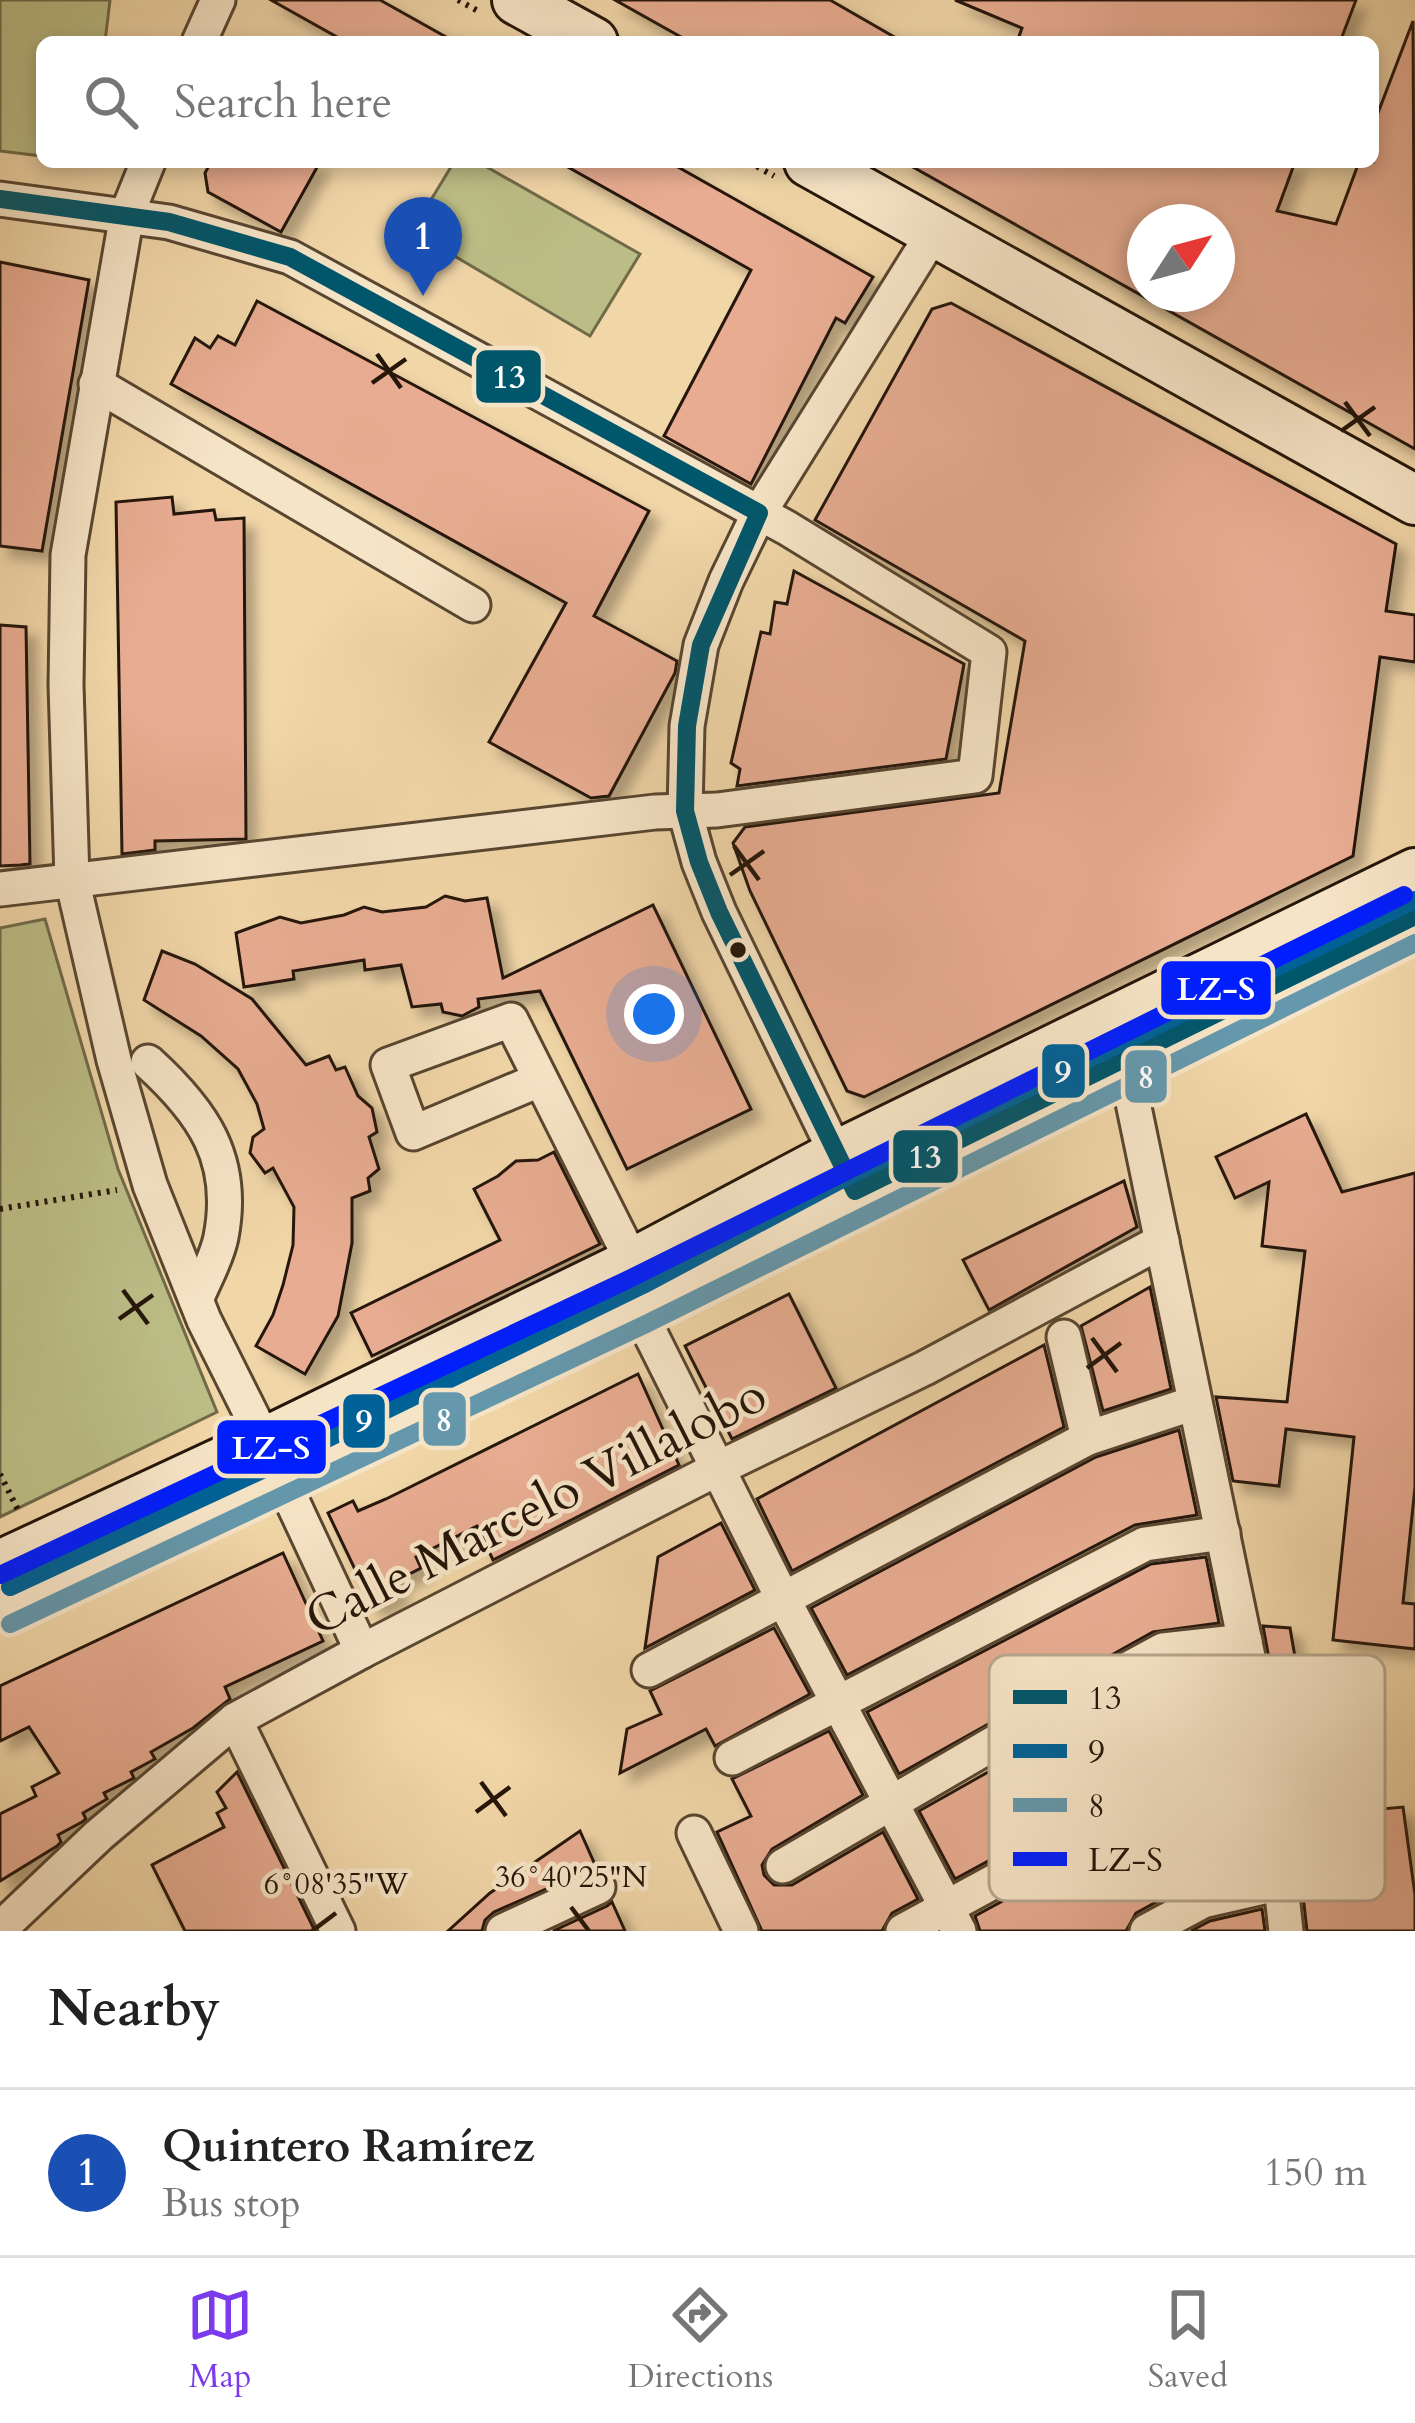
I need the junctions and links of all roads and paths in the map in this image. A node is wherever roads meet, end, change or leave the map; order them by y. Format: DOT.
graph roads {
  1 [pos="218,0"];
  2 [pos="517,0"];
  3 [pos="202,36"];
  4 [pos="582,36"];
  5 [pos="146,168"];
  6 [pos="819,168"];
  7 [pos="0,199"];
  8 [pos="127,214"];
  9 [pos="934,232"];
  10 [pos="96,384"];
  11 [pos="1415,500"];
  12 [pos="759,513"];
  13 [pos="473,605"];
  14 [pos="685,811"];
  15 [pos="1415,873"];
  16 [pos="73,879"];
  17 [pos="0,889"];
  18 [pos="1415,916"];
  19 [pos="1124,1059"];
  20 [pos="148,1062"];
  21 [pos="539,1080"];
  22 [pos="846,1173"];
  23 [pos="150,1185"];
  24 [pos="0,1209"];
  25 [pos="1162,1241"];
  26 [pos="634,1283"];
  27 [pos="196,1300"];
  28 [pos="1064,1337"];
  29 [pos="1194,1403"];
  30 [pos="1088,1438"];
  31 [pos="272,1458"];
  32 [pos="717,1469"];
  33 [pos="1223,1533"];
  34 [pos="0,1565"];
  35 [pos="783,1599"];
  36 [pos="0,1602"];
  37 [pos="1245,1641"];
  38 [pos="362,1651"];
  39 [pos="1156,1655"];
  40 [pos="1248,1655"];
  41 [pos="649,1670"];
  42 [pos="838,1702"];
  43 [pos="235,1720"];
  44 [pos="989,1748"];
  45 [pos="732,1758"];
  46 [pos="890,1803"];
  47 [pos="694,1833"];
  48 [pos="783,1866"];
  49 [pos="598,1887"];
  50 [pos="989,1897"];
  51 [pos="1203,1901"];
  52 [pos="1282,1901"];
  53 [pos="952,1919"];
  54 [pos="495,1922"];
  55 [pos="0,1930"];
  56 [pos="338,1931"];
  57 [pos="741,1931"];
  58 [pos="903,1931"];
  59 [pos="1147,1931"];
  60 [pos="1286,1931"];
  1 -- 3 [label="street"];
  2 -- 4 [label="street"];
  5 -- 8 [label="street"];
  6 -- 9 [label="street"];
  7 -- 8 [label="street"];
  8 -- 10 [label="street"];
  8 -- 12 [label="street"];
  9 -- 11 [label="street"];
  9 -- 12 [label="street"];
  10 -- 13 [label="street"];
  10 -- 16 [label="street"];
  12 -- 14 [label="street"];
  12 -- 14 [label="street"];
  14 -- 16 [label="street"];
  14 -- 22 [label="street"];
  15 -- 22 [label="street"];
  16 -- 17 [label="street"];
  16 -- 23 [label="street"];
  18 -- 19 [label="street"];
  19 -- 22 [label="street"];
  19 -- 25 [label="street"];
  20 -- 27 [label="street"];
  21 -- 26 [label="street"];
  22 -- 26 [label="street"];
  23 -- 24 [label="path"];
  23 -- 27 [label="street"];
  25 -- 29 [label="street"];
  25 -- 32 [label="street, Calle Marcelo Villalobo"];
  26 -- 31 [label="street"];
  26 -- 32 [label="street"];
  27 -- 31 [label="street"];
  28 -- 30 [label="street"];
  29 -- 30 [label="street"];
  29 -- 33 [label="street"];
  30 -- 35 [label="street"];
  31 -- 34 [label="street"];
  31 -- 36 [label="street"];
  31 -- 38 [label="street"];
  32 -- 35 [label="street"];
  32 -- 38 [label="street, Calle Marcelo Villalobo"];
  33 -- 37 [label="street"];
  33 -- 42 [label="street"];
  35 -- 41 [label="street"];
  35 -- 42 [label="street"];
  37 -- 39 [label="street"];
  37 -- 40 [label="street"];
  38 -- 43 [label="street, Calle Marcelo Villalobo"];
  42 -- 45 [label="street"];
  42 -- 46 [label="street"];
  43 -- 55 [label="street, Calle Marcelo Villalobo"];
  43 -- 56 [label="street"];
  44 -- 46 [label="street"];
  46 -- 48 [label="street"];
  46 -- 53 [label="street"];
  47 -- 57 [label="street"];
  49 -- 54 [label="street"];
  50 -- 53 [label="street"];
  51 -- 59 [label="street"];
  52 -- 60 [label="street"];
  53 -- 58 [label="street"];
}
